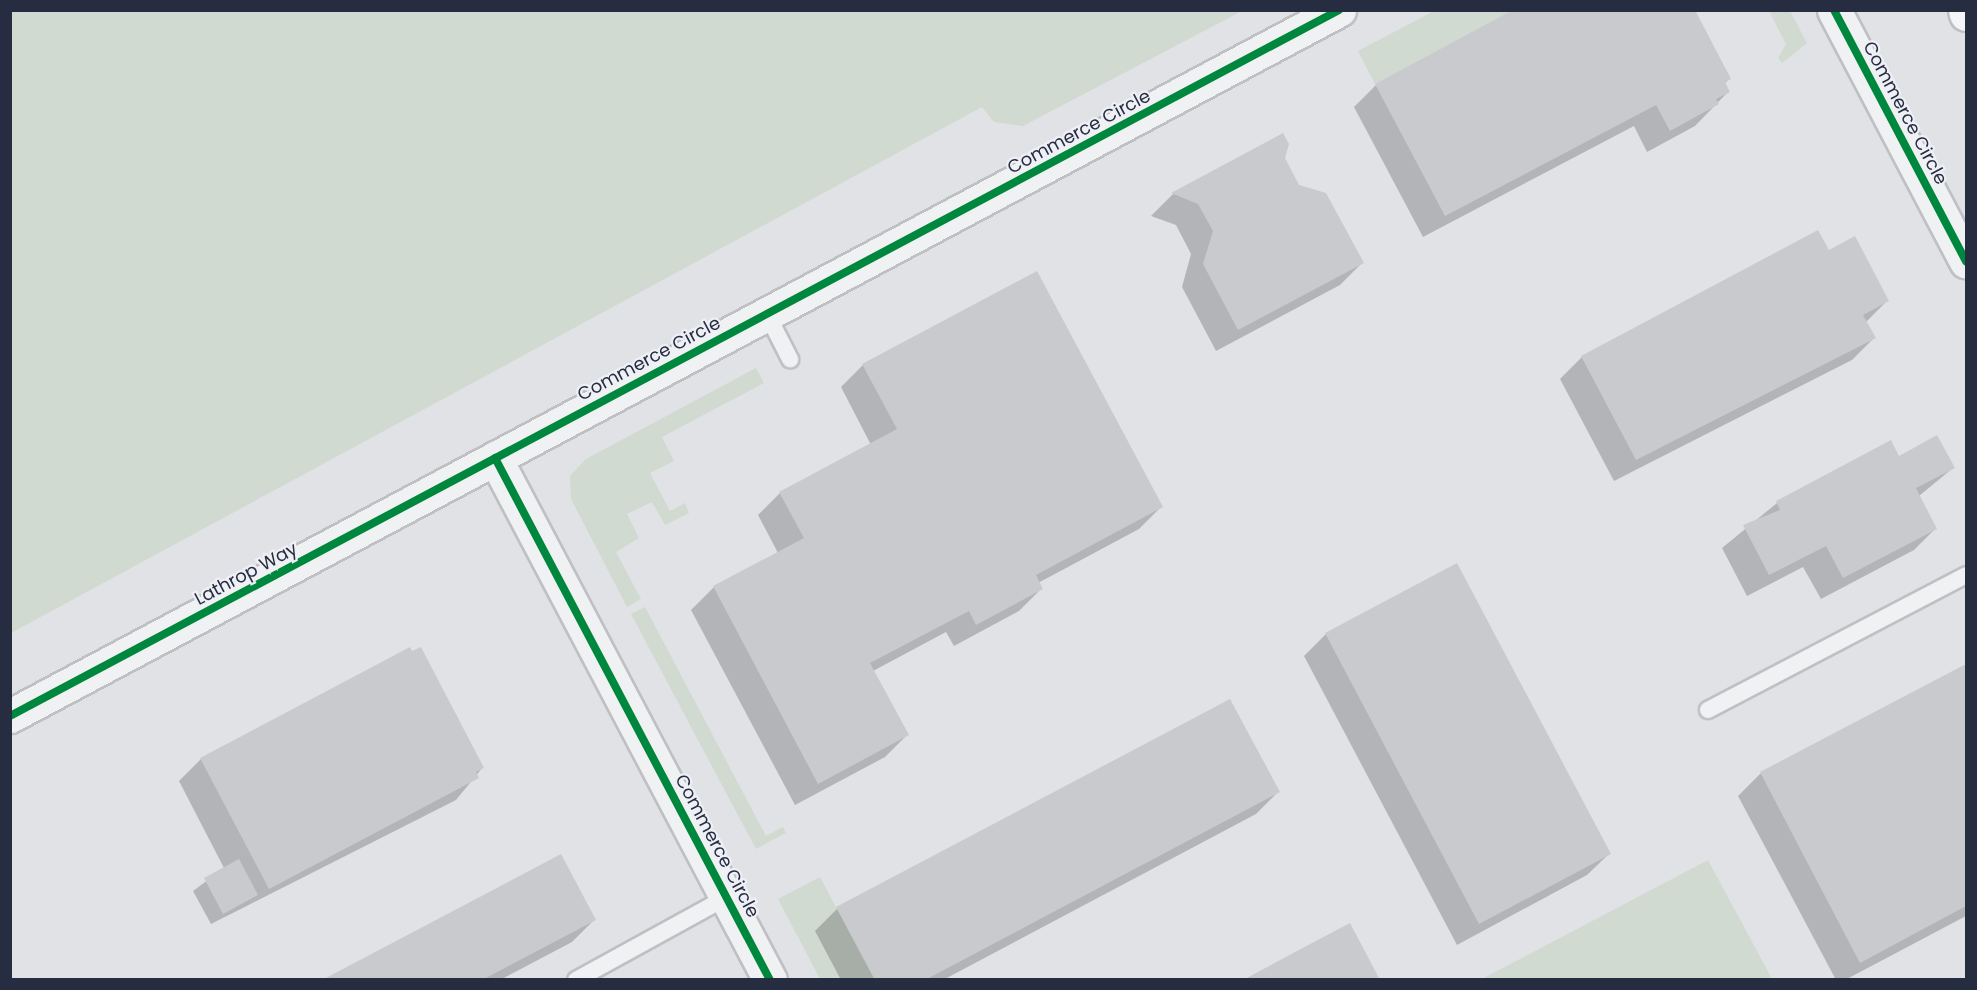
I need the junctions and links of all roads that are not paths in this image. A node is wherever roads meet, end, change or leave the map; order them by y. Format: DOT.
graph roads {
  1 [pos="1339,10"];
  2 [pos="1834,10"];
  3 [pos="1966,261"];
  4 [pos="767,314"];
  5 [pos="790,359"];
  6 [pos="495,458"];
  7 [pos="1966,576"];
  8 [pos="1708,710"];
  9 [pos="10,716"];
  10 [pos="727,897"];
  11 [pos="576,980"];
  12 [pos="770,980"];
  1 -- 4 [label="street, Commerce Circle"];
  2 -- 3 [label="street, Commerce Circle"];
  4 -- 5 [label="lane"];
  4 -- 6 [label="street, Commerce Circle"];
  6 -- 9 [label="street, Lathrop Way"];
  6 -- 10 [label="street, Commerce Circle"];
  7 -- 8 [label="lane"];
  10 -- 11 [label="lane"];
  10 -- 12 [label="street, Commerce Circle"];
}
